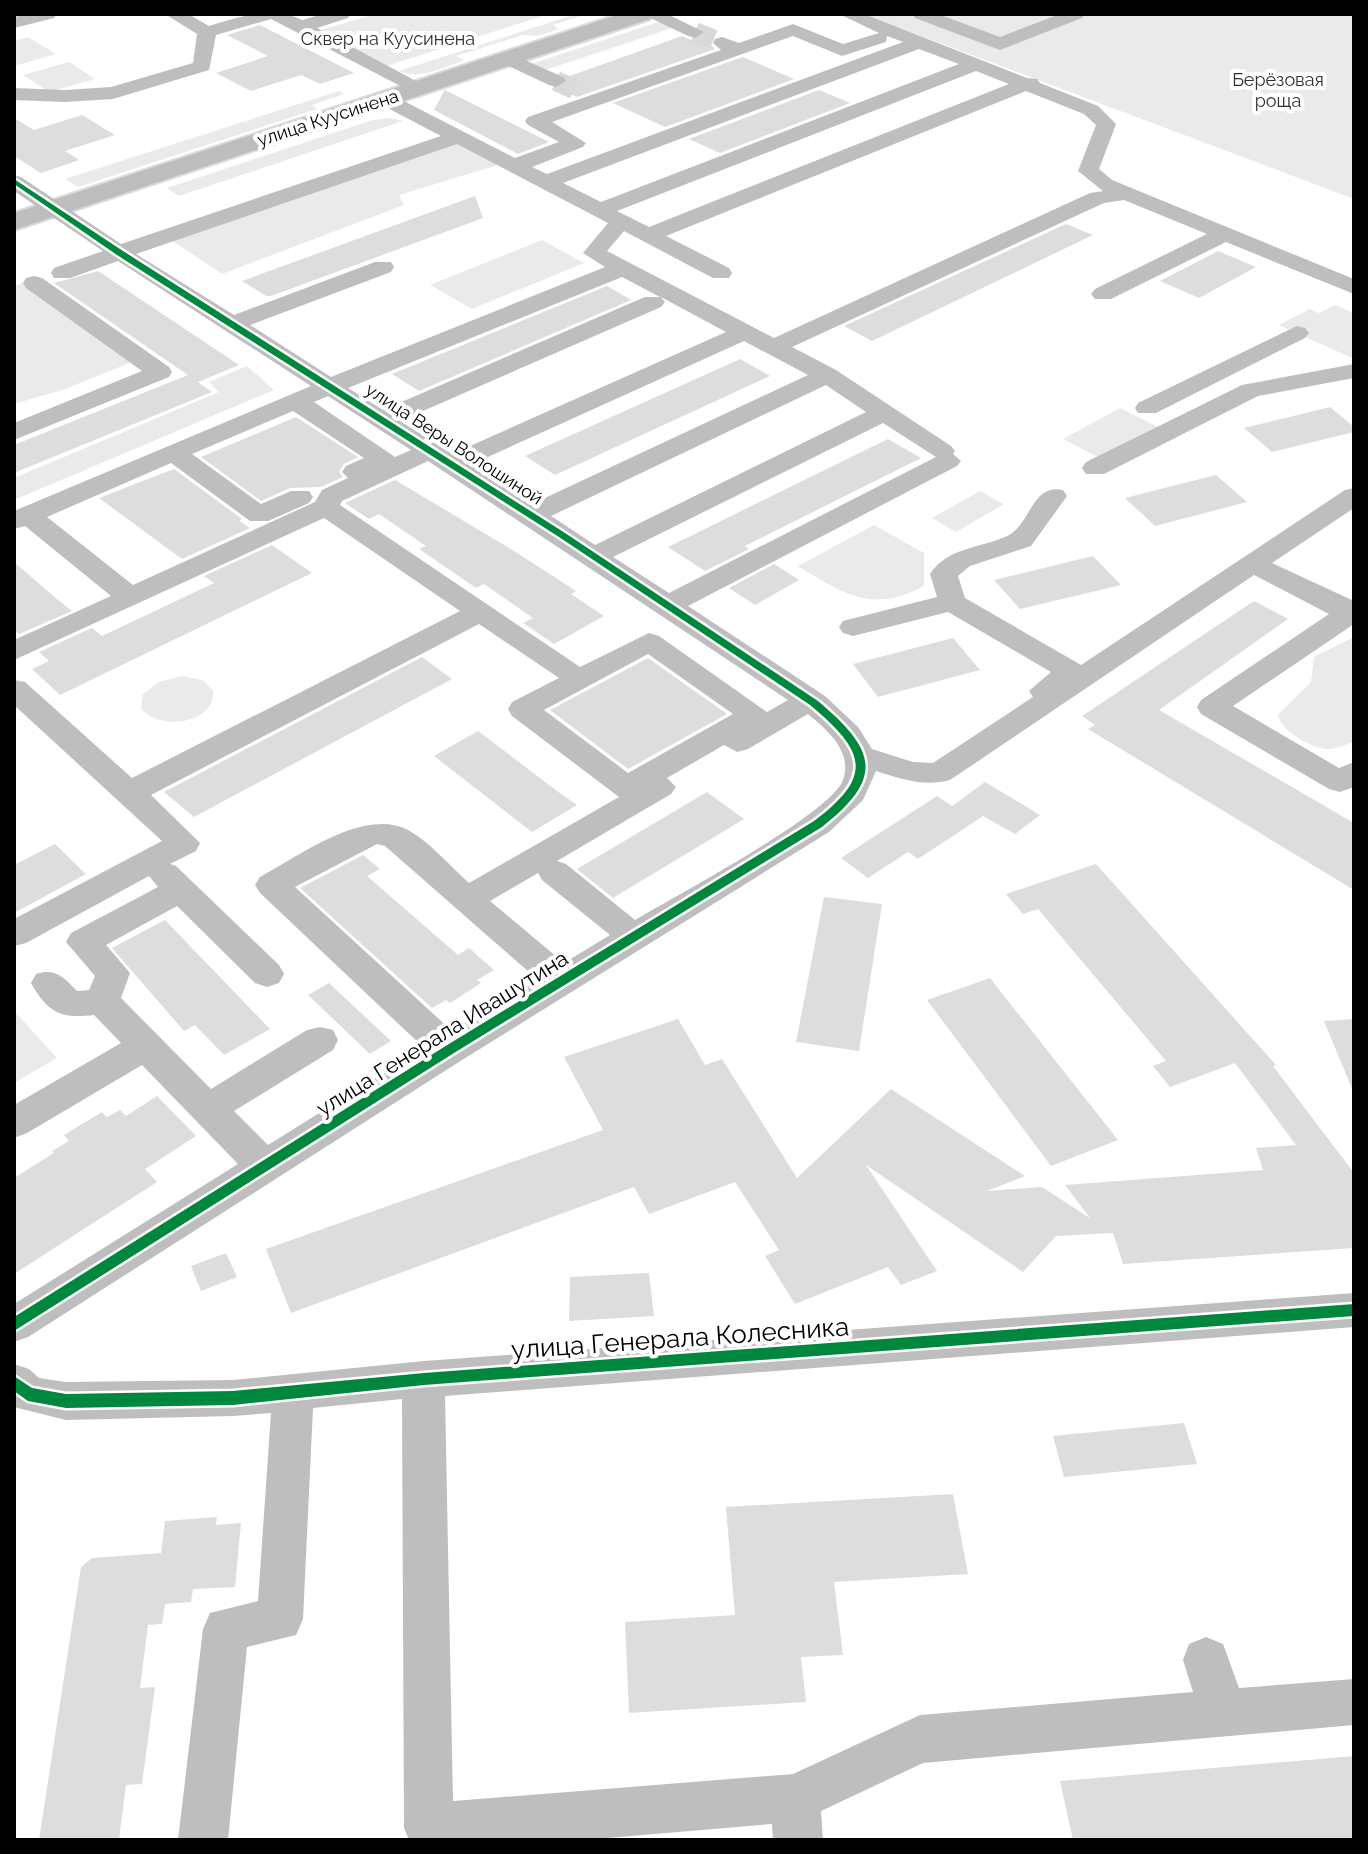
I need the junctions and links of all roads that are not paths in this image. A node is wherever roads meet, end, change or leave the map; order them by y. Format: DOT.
graph roads {
  1 [pos="48,14"];
  2 [pos="174,14"];
  3 [pos="267,14"];
  4 [pos="276,14"];
  5 [pos="342,14"];
  6 [pos="642,14"];
  7 [pos="651,14"];
  8 [pos="848,14"];
  9 [pos="909,14"];
  10 [pos="921,14"];
  11 [pos="1076,14"];
  12 [pos="14,23"];
  13 [pos="300,27"];
  14 [pos="886,29"];
  15 [pos="207,32"];
  16 [pos="695,32"];
  17 [pos="920,42"];
  18 [pos="509,59"];
  19 [pos="977,64"];
  20 [pos="556,81"];
  21 [pos="1030,83"];
  22 [pos="419,88"];
  23 [pos="16,91"];
  24 [pos="385,99"];
  25 [pos="458,137"];
  26 [pos="514,166"];
  27 [pos="14,181"];
  28 [pos="546,182"];
  29 [pos="1126,193"];
  30 [pos="55,209"];
  31 [pos="610,216"];
  32 [pos="14,222"];
  33 [pos="1224,234"];
  34 [pos="648,235"];
  35 [pos="120,253"];
  36 [pos="383,267"];
  37 [pos="623,268"];
  38 [pos="721,273"];
  39 [pos="40,281"];
  40 [pos="1354,287"];
  41 [pos="1103,294"];
  42 [pos="653,302"];
  43 [pos="232,324"];
  44 [pos="745,332"];
  45 [pos="1297,333"];
  46 [pos="773,347"];
  47 [pos="1354,371"];
  48 [pos="827,375"];
  49 [pos="331,386"];
  50 [pos="300,404"];
  51 [pos="883,413"];
  52 [pos="1194,418"];
  53 [pos="383,419"];
  54 [pos="14,432"];
  55 [pos="178,456"];
  56 [pos="441,457"];
  57 [pos="1095,468"];
  58 [pos="1054,496"];
  59 [pos="1354,496"];
  60 [pos="326,507"];
  61 [pos="531,515"];
  62 [pos="21,518"];
  63 [pos="593,556"];
  64 [pos="1264,556"];
  65 [pos="130,597"];
  66 [pos="952,602"];
  67 [pos="1353,607"];
  68 [pos="674,609"];
  69 [pos="480,612"];
  70 [pos="853,627"];
  71 [pos="644,638"];
  72 [pos="14,651"];
  73 [pos="568,671"];
  74 [pos="14,689"];
  75 [pos="810,700"];
  76 [pos="764,718"];
  77 [pos="859,755"];
  78 [pos="962,760"];
  79 [pos="1354,772"];
  80 [pos="129,793"];
  81 [pos="624,808"];
  82 [pos="150,861"];
  83 [pos="554,872"];
  84 [pos="180,890"];
  85 [pos="467,899"];
  86 [pos="14,934"];
  87 [pos="634,937"];
  88 [pos="267,974"];
  89 [pos="563,982"];
  90 [pos="48,983"];
  91 [pos="102,1001"];
  92 [pos="320,1040"];
  93 [pos="146,1045"];
  94 [pos="449,1050"];
  95 [pos="208,1109"];
  96 [pos="14,1123"];
  97 [pos="264,1166"];
  98 [pos="1354,1310"];
  99 [pos="14,1325"];
  100 [pos="424,1379"];
  101 [pos="14,1382"];
  102 [pos="293,1392"];
  103 [pos="1206,1660"];
  104 [pos="1354,1702"];
  105 [pos="1223,1713"];
  106 [pos="797,1819"];
  107 [pos="428,1834"];
  108 [pos="203,1840"];
  1 -- 12 [label="street"];
  2 -- 15 [label="street"];
  3 -- 15 [label="street"];
  4 -- 13 [label="street"];
  5 -- 13 [label="street"];
  6 -- 18 [label="main road, улица Куусинена"];
  7 -- 16 [label="street"];
  8 -- 14 [label="street"];
  9 -- 14 [label="street"];
  10 -- 11 [label="street"];
  13 -- 22 [label="street"];
  14 -- 17 [label="street"];
  14 -- 26 [label="street"];
  15 -- 23 [label="street"];
  17 -- 19 [label="street"];
  17 -- 28 [label="street"];
  18 -- 20 [label="street"];
  18 -- 22 [label="main road, улица Куусинена"];
  19 -- 21 [label="street"];
  19 -- 31 [label="street"];
  21 -- 29 [label="street"];
  21 -- 34 [label="street"];
  22 -- 24 [label="main road, улица Куусинена"];
  24 -- 25 [label="street"];
  24 -- 30 [label="main road, улица Куусинена"];
  25 -- 26 [label="street"];
  25 -- 35 [label="street"];
  26 -- 28 [label="street"];
  27 -- 30 [label="street, улица Веры Волошиной"];
  28 -- 31 [label="street"];
  29 -- 33 [label="street"];
  29 -- 46 [label="street"];
  30 -- 32 [label="main road, улица Куусинена"];
  30 -- 35 [label="street, улица Веры Волошиной"];
  31 -- 34 [label="street"];
  31 -- 37 [label="street"];
  33 -- 40 [label="street"];
  33 -- 41 [label="street"];
  34 -- 38 [label="street"];
  35 -- 39 [label="street"];
  35 -- 43 [label="street, улица Веры Волошиной"];
  36 -- 43 [label="street"];
  37 -- 44 [label="street"];
  37 -- 49 [label="street"];
  39 -- 54 [label="street"];
  42 -- 53 [label="street"];
  43 -- 49 [label="street, улица Веры Волошиной"];
  44 -- 46 [label="street"];
  44 -- 56 [label="street"];
  45 -- 52 [label="street"];
  46 -- 48 [label="street"];
  47 -- 52 [label="street"];
  48 -- 51 [label="street"];
  48 -- 61 [label="street"];
  49 -- 50 [label="street"];
  49 -- 53 [label="street, улица Веры Волошиной"];
  50 -- 55 [label="street"];
  50 -- 55 [label="street"];
  51 -- 63 [label="street"];
  51 -- 68 [label="street"];
  52 -- 57 [label="street"];
  53 -- 56 [label="street, улица Веры Волошиной"];
  55 -- 62 [label="street"];
  56 -- 60 [label="street"];
  56 -- 61 [label="street, улица Веры Волошиной"];
  58 -- 66 [label="street"];
  59 -- 64 [label="street"];
  60 -- 65 [label="street"];
  60 -- 69 [label="street"];
  61 -- 63 [label="street, улица Веры Волошиной"];
  62 -- 65 [label="street"];
  63 -- 68 [label="street, улица Веры Волошиной"];
  64 -- 67 [label="street"];
  64 -- 78 [label="street"];
  65 -- 72 [label="street"];
  66 -- 70 [label="street"];
  66 -- 78 [label="street"];
  67 -- 79 [label="street"];
  68 -- 71 [label="street"];
  68 -- 75 [label="street, улица Веры Волошиной"];
  69 -- 73 [label="street"];
  69 -- 80 [label="street"];
  71 -- 73 [label="street"];
  71 -- 76 [label="street"];
  71 -- 76 [label="street"];
  73 -- 81 [label="street"];
  74 -- 80 [label="street"];
  75 -- 76 [label="street"];
  75 -- 77 [label="street, улица Веры Волошиной"];
  76 -- 81 [label="street"];
  77 -- 78 [label="street"];
  77 -- 87 [label="street, улица Генерала Ивашутина"];
  80 -- 82 [label="street"];
  81 -- 85 [label="street"];
  82 -- 84 [label="street"];
  82 -- 86 [label="street"];
  83 -- 87 [label="street"];
  84 -- 88 [label="street"];
  84 -- 91 [label="street"];
  85 -- 89 [label="street"];
  85 -- 94 [label="street"];
  87 -- 89 [label="street, улица Генерала Ивашутина"];
  89 -- 94 [label="street, улица Генерала Ивашутина"];
  90 -- 91 [label="street"];
  91 -- 93 [label="street"];
  92 -- 95 [label="street"];
  93 -- 95 [label="street"];
  93 -- 96 [label="street"];
  94 -- 97 [label="street, улица Генерала Ивашутина"];
  95 -- 97 [label="street"];
  97 -- 99 [label="street, улица Генерала Ивашутина"];
  98 -- 100 [label="street, улица Генерала Колесника"];
  100 -- 102 [label="street, улица Генерала Колесника"];
  100 -- 107 [label="street"];
  101 -- 102 [label="street, улица Генерала Колесника"];
  102 -- 108 [label="street"];
  103 -- 105 [label="street"];
  104 -- 105 [label="street"];
  105 -- 106 [label="street"];
  106 -- 107 [label="street"];
}
